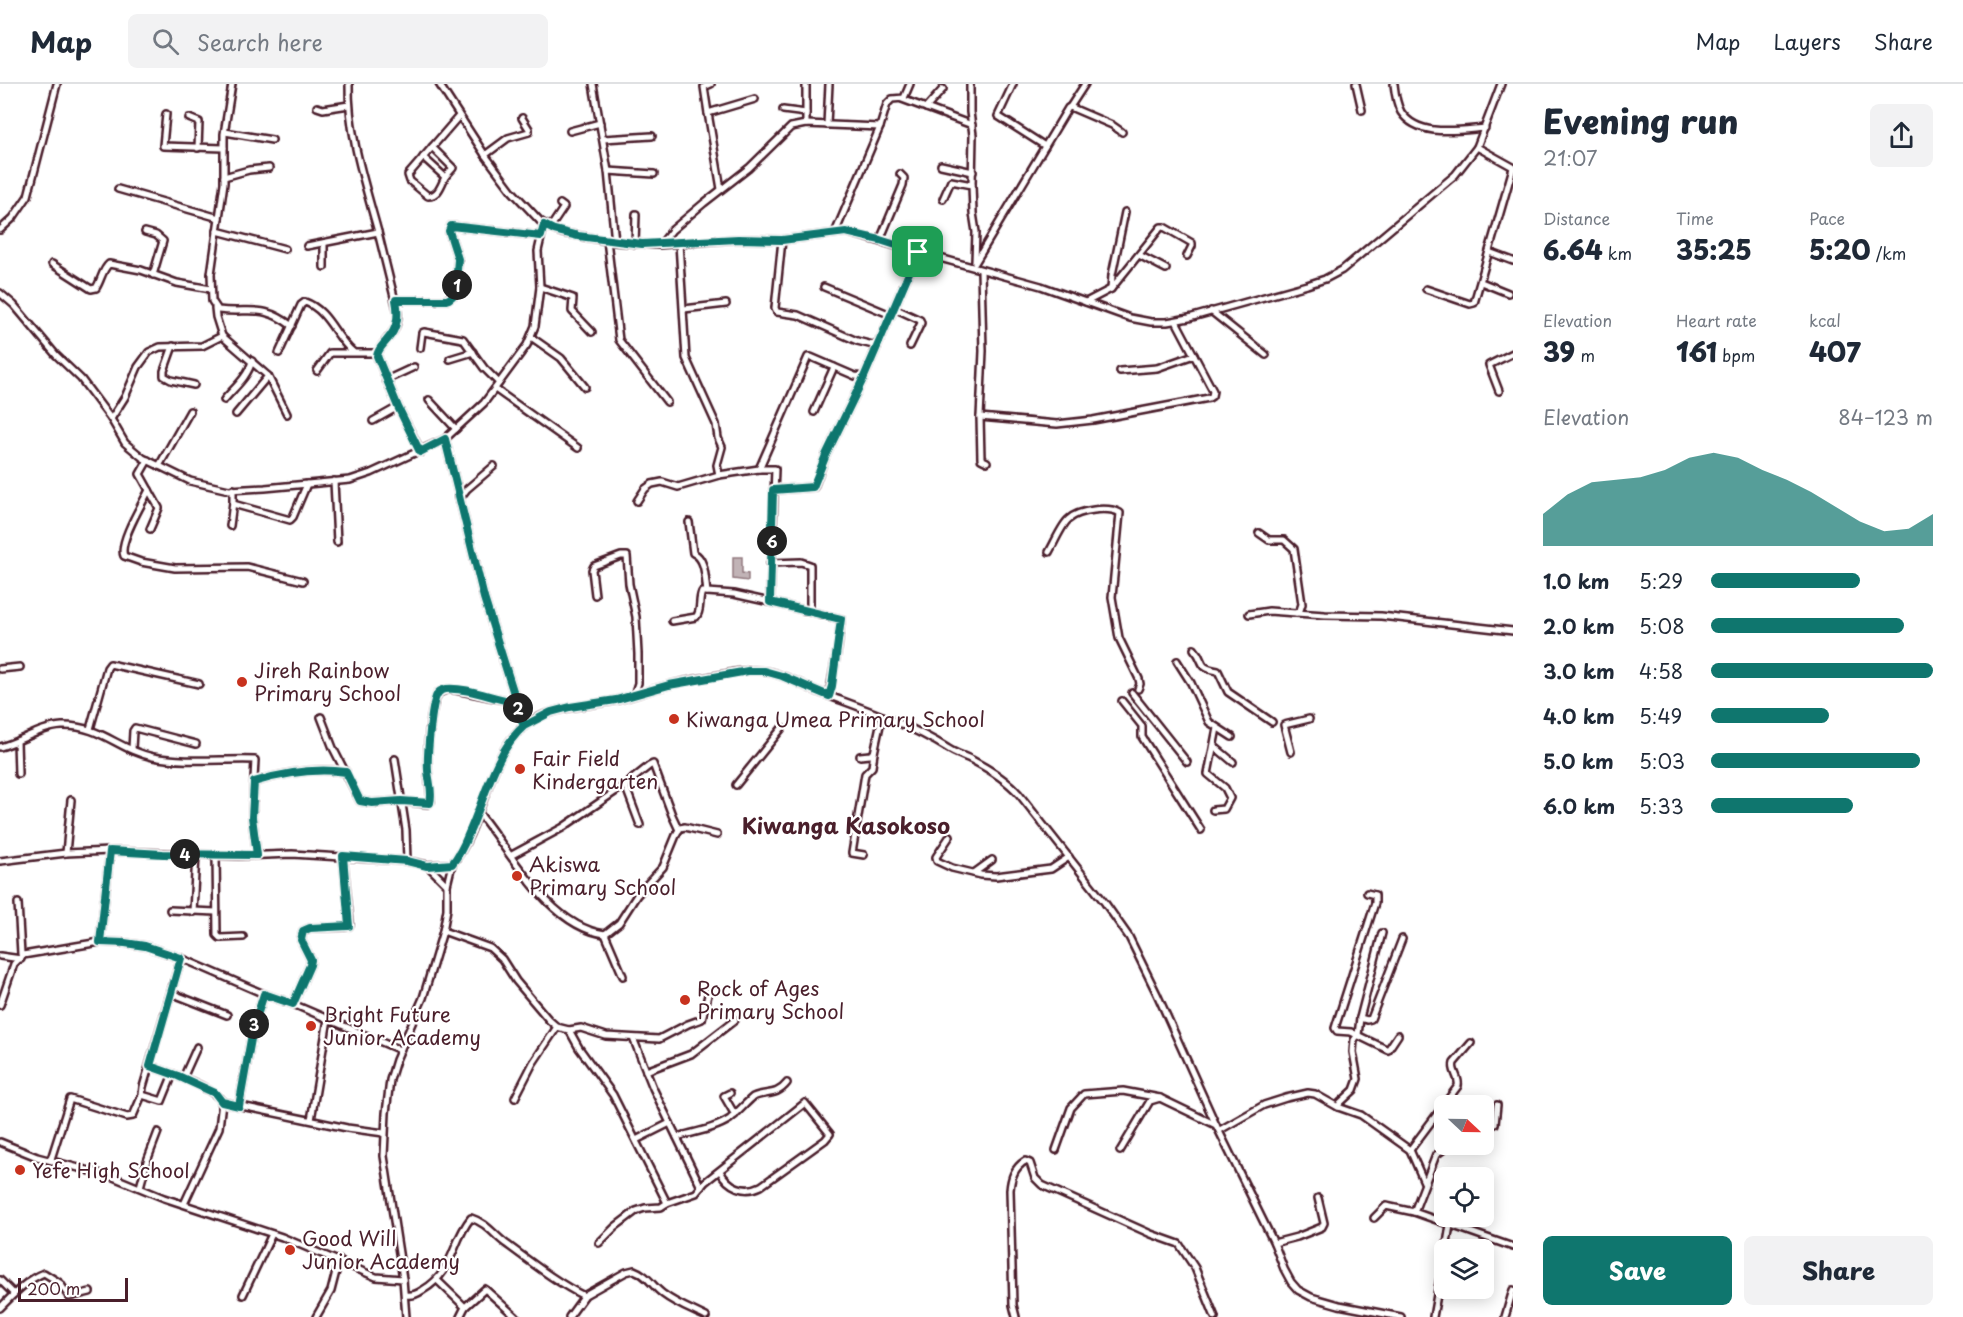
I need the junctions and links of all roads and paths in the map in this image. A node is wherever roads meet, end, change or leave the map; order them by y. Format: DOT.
graph roads {
  1 [pos="57,84"];
  2 [pos="232,84"];
  3 [pos="349,84"];
  4 [pos="439,84"];
  5 [pos="593,84"];
  6 [pos="711,84"];
  7 [pos="806,84"];
  8 [pos="829,84"];
  9 [pos="910,84"];
  10 [pos="970,84"];
  11 [pos="1012,84"];
  12 [pos="1085,84"];
  13 [pos="1365,84"];
  14 [pos="1394,84"];
  15 [pos="1501,84"];
  16 [pos="1356,85"];
  17 [pos="943,89"];
  18 [pos="755,99"];
  19 [pos="902,99"];
  20 [pos="349,105"];
  21 [pos="317,107"];
  22 [pos="1070,107"];
  23 [pos="926,108"];
  24 [pos="783,110"];
  25 [pos="1362,110"];
  26 [pos="708,113"];
  27 [pos="806,113"];
  28 [pos="166,114"];
  29 [pos="459,116"];
  30 [pos="189,118"];
  31 [pos="522,118"];
  32 [pos="600,123"];
  33 [pos="806,124"];
  34 [pos="827,125"];
  35 [pos="972,125"];
  36 [pos="880,128"];
  37 [pos="1485,128"];
  38 [pos="570,131"];
  39 [pos="225,132"];
  40 [pos="1122,132"];
  41 [pos="652,136"];
  42 [pos="603,139"];
  43 [pos="272,140"];
  44 [pos="1045,146"];
  45 [pos="198,147"];
  46 [pos="432,147"];
  47 [pos="1477,147"];
  48 [pos="224,148"];
  49 [pos="485,155"];
  50 [pos="423,157"];
  51 [pos="941,165"];
  52 [pos="269,168"];
  53 [pos="1513,168"];
  54 [pos="608,171"];
  55 [pos="973,172"];
  56 [pos="654,174"];
  57 [pos="900,174"];
  58 [pos="224,177"];
  59 [pos="445,177"];
  60 [pos="972,185"];
  61 [pos="118,189"];
  62 [pos="721,189"];
  63 [pos="943,199"];
  64 [pos="560,204"];
  65 [pos="1125,212"];
  66 [pos="636,214"];
  67 [pos="219,218"];
  68 [pos="544,225"];
  69 [pos="550,228"];
  70 [pos="0,230"];
  71 [pos="217,231"];
  72 [pos="145,232"];
  73 [pos="378,232"];
  74 [pos="835,233"];
  75 [pos="541,236"];
  76 [pos="607,240"];
  77 [pos="782,240"];
  78 [pos="880,240"];
  79 [pos="615,242"];
  80 [pos="324,243"];
  81 [pos="680,243"];
  82 [pos="635,244"];
  83 [pos="661,244"];
  84 [pos="307,246"];
  85 [pos="285,249"];
  86 [pos="918,252"];
  87 [pos="1489,252"];
  88 [pos="1139,255"];
  89 [pos="1187,256"];
  90 [pos="1513,261"];
  91 [pos="52,264"];
  92 [pos="973,265"];
  93 [pos="324,267"];
  94 [pos="1166,268"];
  95 [pos="981,270"];
  96 [pos="153,274"];
  97 [pos="1481,282"];
  98 [pos="540,287"];
  99 [pos="824,287"];
  100 [pos="211,289"];
  101 [pos="1111,289"];
  102 [pos="1426,289"];
  103 [pos="0,293"];
  104 [pos="1508,293"];
  105 [pos="396,300"];
  106 [pos="1086,302"];
  107 [pos="726,304"];
  108 [pos="215,308"];
  109 [pos="894,308"];
  110 [pos="684,309"];
  111 [pos="1211,311"];
  112 [pos="891,315"];
  113 [pos="1176,321"];
  114 [pos="292,326"];
  115 [pos="592,332"];
  116 [pos="222,336"];
  117 [pos="531,337"];
  118 [pos="173,346"];
  119 [pos="877,346"];
  120 [pos="910,346"];
  121 [pos="420,348"];
  122 [pos="353,352"];
  123 [pos="473,352"];
  124 [pos="279,353"];
  125 [pos="377,353"];
  126 [pos="1513,353"];
  127 [pos="1194,355"];
  128 [pos="1266,355"];
  129 [pos="450,359"];
  130 [pos="252,361"];
  131 [pos="414,367"];
  132 [pos="834,367"];
  133 [pos="317,370"];
  134 [pos="1120,371"];
  135 [pos="268,376"];
  136 [pos="864,377"];
  137 [pos="387,380"];
  138 [pos="499,383"];
  139 [pos="194,385"];
  140 [pos="585,387"];
  141 [pos="495,389"];
  142 [pos="1499,391"];
  143 [pos="224,400"];
  144 [pos="429,400"];
  145 [pos="667,402"];
  146 [pos="398,407"];
  147 [pos="190,411"];
  148 [pos="814,412"];
  149 [pos="236,414"];
  150 [pos="286,414"];
  151 [pos="980,417"];
  152 [pos="111,418"];
  153 [pos="372,421"];
  154 [pos="456,429"];
  155 [pos="445,439"];
  156 [pos="578,448"];
  157 [pos="420,452"];
  158 [pos="148,460"];
  159 [pos="987,462"];
  160 [pos="159,466"];
  161 [pos="494,466"];
  162 [pos="759,469"];
  163 [pos="719,475"];
  164 [pos="334,481"];
  165 [pos="307,484"];
  166 [pos="233,489"];
  167 [pos="149,490"];
  168 [pos="773,490"];
  169 [pos="460,498"];
  170 [pos="637,501"];
  171 [pos="233,504"];
  172 [pos="689,522"];
  173 [pos="230,526"];
  174 [pos="150,529"];
  175 [pos="1259,533"];
  176 [pos="338,542"];
  177 [pos="1049,552"];
  178 [pos="770,563"];
  179 [pos="303,581"];
  180 [pos="707,591"];
  181 [pos="596,595"];
  182 [pos="770,602"];
  183 [pos="810,612"];
  184 [pos="1296,612"];
  185 [pos="1249,614"];
  186 [pos="672,621"];
  187 [pos="1513,631"];
  188 [pos="1194,649"];
  189 [pos="1177,661"];
  190 [pos="20,667"];
  191 [pos="0,669"];
  192 [pos="199,684"];
  193 [pos="634,695"];
  194 [pos="829,696"];
  195 [pos="1122,701"];
  196 [pos="515,702"];
  197 [pos="882,716"];
  198 [pos="321,717"];
  199 [pos="1309,719"];
  200 [pos="1272,722"];
  201 [pos="524,726"];
  202 [pos="782,728"];
  203 [pos="1217,728"];
  204 [pos="90,729"];
  205 [pos="1232,737"];
  206 [pos="17,741"];
  207 [pos="196,744"];
  208 [pos="1214,746"];
  209 [pos="0,747"];
  210 [pos="132,749"];
  211 [pos="1291,752"];
  212 [pos="874,753"];
  213 [pos="860,756"];
  214 [pos="395,759"];
  215 [pos="1187,762"];
  216 [pos="1233,762"];
  217 [pos="346,772"];
  218 [pos="18,774"];
  219 [pos="254,782"];
  220 [pos="625,784"];
  221 [pos="736,785"];
  222 [pos="70,800"];
  223 [pos="401,801"];
  224 [pos="1213,810"];
  225 [pos="478,812"];
  226 [pos="640,825"];
  227 [pos="679,830"];
  228 [pos="1201,831"];
  229 [pos="717,835"];
  230 [pos="950,836"];
  231 [pos="110,851"];
  232 [pos="66,853"];
  233 [pos="196,854"];
  234 [pos="216,855"];
  235 [pos="257,855"];
  236 [pos="512,855"];
  237 [pos="864,855"];
  238 [pos="343,856"];
  239 [pos="1069,857"];
  240 [pos="992,860"];
  241 [pos="0,861"];
  242 [pos="407,861"];
  243 [pos="452,864"];
  244 [pos="427,866"];
  245 [pos="974,873"];
  246 [pos="447,885"];
  247 [pos="1367,893"];
  248 [pos="18,903"];
  249 [pos="170,910"];
  250 [pos="193,912"];
  251 [pos="216,912"];
  252 [pos="443,931"];
  253 [pos="1382,933"];
  254 [pos="605,934"];
  255 [pos="243,937"];
  256 [pos="1402,939"];
  257 [pos="100,942"];
  258 [pos="0,956"];
  259 [pos="22,957"];
  260 [pos="181,958"];
  261 [pos="623,976"];
  262 [pos="709,991"];
  263 [pos="171,993"];
  264 [pos="264,994"];
  265 [pos="293,1004"];
  266 [pos="0,1005"];
  267 [pos="227,1015"];
  268 [pos="1360,1018"];
  269 [pos="328,1019"];
  270 [pos="735,1020"];
  271 [pos="557,1027"];
  272 [pos="569,1030"];
  273 [pos="1358,1035"];
  274 [pos="1398,1035"];
  275 [pos="633,1038"];
  276 [pos="1472,1043"];
  277 [pos="197,1047"];
  278 [pos="400,1050"];
  279 [pos="150,1066"];
  280 [pos="646,1071"];
  281 [pos="173,1074"];
  282 [pos="183,1078"];
  283 [pos="787,1083"];
  284 [pos="730,1094"];
  285 [pos="142,1095"];
  286 [pos="514,1098"];
  287 [pos="1160,1098"];
  288 [pos="222,1102"];
  289 [pos="1497,1105"];
  290 [pos="239,1106"];
  291 [pos="1338,1107"];
  292 [pos="735,1115"];
  293 [pos="310,1120"];
  294 [pos="670,1124"];
  295 [pos="1494,1124"];
  296 [pos="1218,1128"];
  297 [pos="159,1132"];
  298 [pos="384,1133"];
  299 [pos="677,1137"];
  300 [pos="636,1140"];
  301 [pos="0,1142"];
  302 [pos="1056,1150"];
  303 [pos="1410,1150"];
  304 [pos="1120,1151"];
  305 [pos="1436,1155"];
  306 [pos="51,1159"];
  307 [pos="720,1171"];
  308 [pos="1424,1182"];
  309 [pos="140,1187"];
  310 [pos="701,1187"];
  311 [pos="1318,1198"];
  312 [pos="666,1203"];
  313 [pos="184,1204"];
  314 [pos="1414,1212"];
  315 [pos="1374,1218"];
  316 [pos="1434,1219"];
  317 [pos="1456,1227"];
  318 [pos="273,1234"];
  319 [pos="599,1243"];
  320 [pos="1274,1243"];
  321 [pos="1513,1247"];
  322 [pos="339,1260"];
  323 [pos="403,1279"];
  324 [pos="0,1280"];
  325 [pos="437,1280"];
  326 [pos="1513,1290"];
  327 [pos="90,1292"];
  328 [pos="14,1294"];
  329 [pos="243,1294"];
  330 [pos="405,1295"];
  331 [pos="584,1296"];
  332 [pos="1437,1299"];
  333 [pos="465,1307"];
  334 [pos="0,1308"];
  335 [pos="316,1317"];
  336 [pos="406,1317"];
  337 [pos="460,1317"];
  338 [pos="516,1317"];
  339 [pos="569,1317"];
  340 [pos="706,1317"];
  341 [pos="1016,1317"];
  342 [pos="1215,1317"];
  343 [pos="1401,1317"];
  344 [pos="1433,1317"];
  345 [pos="1505,1317"];
  1 -- 70 [label="street"];
  2 -- 39 [label="street"];
  3 -- 20 [label="street"];
  4 -- 29 [label="street"];
  5 -- 32 [label="street"];
  6 -- 26 [label="street"];
  7 -- 27 [label="street"];
  8 -- 34 [label="street"];
  9 -- 19 [label="street"];
  10 -- 35 [label="street"];
  11 -- 44 [label="street"];
  12 -- 22 [label="street"];
  13 -- 16 [label="street"];
  14 -- 37 [label="street"];
  15 -- 37 [label="street"];
  16 -- 25 [label="street"];
  17 -- 23 [label="street"];
  18 -- 26 [label="street"];
  19 -- 23 [label="street"];
  19 -- 36 [label="street"];
  20 -- 21 [label="street"];
  20 -- 73 [label="street"];
  22 -- 40 [label="street"];
  22 -- 44 [label="street"];
  23 -- 35 [label="street"];
  24 -- 27 [label="street"];
  26 -- 62 [label="street"];
  27 -- 33 [label="street"];
  28 -- 45 [label="street"];
  29 -- 46 [label="street"];
  29 -- 49 [label="street"];
  30 -- 45 [label="street"];
  31 -- 49 [label="street"];
  32 -- 38 [label="street"];
  32 -- 42 [label="street"];
  33 -- 34 [label="street"];
  33 -- 62 [label="street"];
  34 -- 36 [label="street"];
  35 -- 55 [label="street"];
  36 -- 74 [label="street"];
  37 -- 47 [label="street"];
  39 -- 43 [label="street"];
  39 -- 48 [label="street"];
  41 -- 42 [label="street"];
  42 -- 54 [label="street"];
  44 -- 92 [label="street"];
  45 -- 48 [label="street"];
  46 -- 50 [label="street"];
  46 -- 59 [label="street"];
  47 -- 53 [label="street"];
  47 -- 111 [label="street"];
  48 -- 58 [label="street"];
  49 -- 68 [label="street"];
  50 -- 59 [label="street"];
  50 -- 59 [label="street"];
  51 -- 55 [label="street"];
  52 -- 58 [label="street"];
  53 -- 87 [label="street"];
  54 -- 56 [label="street"];
  54 -- 79 [label="street"];
  55 -- 60 [label="street"];
  57 -- 78 [label="street"];
  58 -- 67 [label="street"];
  60 -- 63 [label="street"];
  60 -- 92 [label="street"];
  61 -- 67 [label="street"];
  62 -- 83 [label="street"];
  64 -- 69 [label="street"];
  65 -- 101 [label="street"];
  66 -- 82 [label="street"];
  67 -- 71 [label="street"];
  68 -- 69 [label="street"];
  68 -- 75 [label="street"];
  69 -- 76 [label="street"];
  71 -- 85 [label="street"];
  71 -- 100 [label="street"];
  72 -- 96 [label="street"];
  73 -- 80 [label="street"];
  73 -- 105 [label="street"];
  74 -- 77 [label="street"];
  74 -- 78 [label="street"];
  75 -- 98 [label="street"];
  75 -- 105 [label="street"];
  76 -- 79 [label="street"];
  76 -- 145 [label="street"];
  77 -- 81 [label="street"];
  77 -- 119 [label="street"];
  78 -- 86 [label="street"];
  79 -- 82 [label="street"];
  80 -- 84 [label="street"];
  80 -- 93 [label="street"];
  81 -- 83 [label="street"];
  81 -- 110 [label="street"];
  82 -- 83 [label="street"];
  86 -- 92 [label="street"];
  86 -- 109 [label="street"];
  87 -- 90 [label="street"];
  87 -- 97 [label="street"];
  88 -- 89 [label="street"];
  88 -- 94 [label="street"];
  88 -- 101 [label="street"];
  91 -- 96 [label="street"];
  92 -- 95 [label="street"];
  95 -- 106 [label="street"];
  95 -- 151 [label="street"];
  96 -- 100 [label="street"];
  97 -- 102 [label="street"];
  97 -- 104 [label="street"];
  98 -- 115 [label="street"];
  98 -- 117 [label="street"];
  99 -- 112 [label="street"];
  100 -- 108 [label="street"];
  101 -- 106 [label="street"];
  103 -- 152 [label="street"];
  105 -- 125 [label="street"];
  106 -- 113 [label="street"];
  107 -- 110 [label="street"];
  108 -- 114 [label="street"];
  108 -- 116 [label="street"];
  109 -- 112 [label="street"];
  109 -- 120 [label="street"];
  110 -- 163 [label="street"];
  111 -- 113 [label="street"];
  111 -- 128 [label="street"];
  112 -- 119 [label="street"];
  113 -- 127 [label="street"];
  114 -- 122 [label="street"];
  114 -- 124 [label="street"];
  116 -- 118 [label="street"];
  116 -- 130 [label="street"];
  117 -- 138 [label="street"];
  117 -- 140 [label="street"];
  118 -- 139 [label="street"];
  118 -- 152 [label="street"];
  119 -- 136 [label="street"];
  121 -- 123 [label="street"];
  122 -- 125 [label="street"];
  122 -- 133 [label="street"];
  123 -- 129 [label="street"];
  123 -- 138 [label="street"];
  125 -- 137 [label="street"];
  126 -- 142 [label="street"];
  127 -- 134 [label="street"];
  127 -- 151 [label="street"];
  130 -- 135 [label="street"];
  130 -- 143 [label="street"];
  131 -- 137 [label="street"];
  132 -- 136 [label="street"];
  132 -- 148 [label="street"];
  132 -- 162 [label="street"];
  135 -- 149 [label="street"];
  135 -- 150 [label="street"];
  136 -- 168 [label="street"];
  137 -- 146 [label="street"];
  138 -- 141 [label="street"];
  141 -- 154 [label="street"];
  141 -- 156 [label="street"];
  144 -- 154 [label="street"];
  146 -- 153 [label="street"];
  146 -- 157 [label="street"];
  147 -- 160 [label="street"];
  151 -- 159 [label="street"];
  152 -- 158 [label="street"];
  154 -- 155 [label="street"];
  155 -- 157 [label="street"];
  155 -- 169 [label="street"];
  157 -- 164 [label="street"];
  158 -- 160 [label="street"];
  158 -- 167 [label="street"];
  160 -- 166 [label="street"];
  161 -- 169 [label="street"];
  162 -- 163 [label="street"];
  162 -- 168 [label="street"];
  163 -- 170 [label="street"];
  164 -- 165 [label="street"];
  164 -- 176 [label="street"];
  165 -- 166 [label="street"];
  165 -- 171 [label="street"];
  166 -- 171 [label="street"];
  167 -- 174 [label="street"];
  167 -- 179 [label="street"];
  168 -- 178 [label="street"];
  169 -- 196 [label="street"];
  171 -- 173 [label="street"];
  172 -- 180 [label="street"];
  175 -- 184 [label="street"];
  177 -- 215 [label="street"];
  178 -- 182 [label="street"];
  178 -- 183 [label="street"];
  180 -- 182 [label="street"];
  180 -- 186 [label="street"];
  181 -- 193 [label="street"];
  182 -- 183 [label="street"];
  183 -- 194 [label="street"];
  184 -- 185 [label="street"];
  184 -- 187 [label="street"];
  188 -- 200 [label="street"];
  189 -- 203 [label="street"];
  190 -- 191 [label="street"];
  192 -- 204 [label="street"];
  193 -- 194 [label="street"];
  193 -- 201 [label="street"];
  194 -- 197 [label="street"];
  195 -- 228 [label="street"];
  196 -- 201 [label="street"];
  196 -- 223 [label="street"];
  197 -- 212 [label="street"];
  197 -- 239 [label="street"];
  198 -- 217 [label="street"];
  199 -- 211 [label="street"];
  201 -- 225 [label="street"];
  202 -- 221 [label="street"];
  203 -- 205 [label="street"];
  203 -- 208 [label="street"];
  204 -- 206 [label="street"];
  204 -- 210 [label="street"];
  206 -- 209 [label="street"];
  206 -- 218 [label="street"];
  207 -- 210 [label="street"];
  208 -- 216 [label="street"];
  208 -- 224 [label="street"];
  210 -- 219 [label="street"];
  212 -- 213 [label="street"];
  212 -- 237 [label="street"];
  214 -- 223 [label="street"];
  217 -- 219 [label="street"];
  217 -- 223 [label="street"];
  219 -- 235 [label="street"];
  220 -- 226 [label="street"];
  220 -- 227 [label="street"];
  220 -- 236 [label="street"];
  222 -- 232 [label="street"];
  223 -- 242 [label="street"];
  225 -- 236 [label="street"];
  225 -- 243 [label="street"];
  227 -- 229 [label="street"];
  227 -- 254 [label="street"];
  230 -- 245 [label="street"];
  231 -- 232 [label="street"];
  231 -- 233 [label="street"];
  231 -- 257 [label="street"];
  232 -- 241 [label="street"];
  233 -- 234 [label="street"];
  233 -- 250 [label="street"];
  234 -- 235 [label="street"];
  234 -- 251 [label="street"];
  235 -- 238 [label="street"];
  236 -- 254 [label="street"];
  238 -- 242 [label="street"];
  238 -- 265 [label="street"];
  239 -- 245 [label="street"];
  239 -- 296 [label="street"];
  240 -- 245 [label="street"];
  242 -- 244 [label="street"];
  243 -- 244 [label="street"];
  243 -- 246 [label="street"];
  244 -- 246 [label="street"];
  246 -- 252 [label="street"];
  247 -- 273 [label="street"];
  248 -- 259 [label="street"];
  249 -- 250 [label="street"];
  250 -- 251 [label="street"];
  251 -- 255 [label="street"];
  252 -- 271 [label="street"];
  252 -- 278 [label="street"];
  253 -- 268 [label="street"];
  254 -- 261 [label="street"];
  256 -- 268 [label="street"];
  257 -- 259 [label="street"];
  257 -- 260 [label="street"];
  258 -- 259 [label="street"];
  259 -- 266 [label="street"];
  260 -- 263 [label="street"];
  260 -- 264 [label="street"];
  262 -- 275 [label="street"];
  263 -- 267 [label="street"];
  263 -- 279 [label="street"];
  264 -- 265 [label="street"];
  264 -- 290 [label="street"];
  265 -- 269 [label="street"];
  268 -- 273 [label="street"];
  269 -- 278 [label="street"];
  269 -- 293 [label="street"];
  270 -- 280 [label="street"];
  271 -- 272 [label="street"];
  271 -- 286 [label="street"];
  272 -- 275 [label="street"];
  272 -- 300 [label="street"];
  273 -- 274 [label="street"];
  273 -- 291 [label="street"];
  275 -- 280 [label="street"];
  276 -- 303 [label="street"];
  277 -- 282 [label="street"];
  278 -- 298 [label="street"];
  279 -- 281 [label="street"];
  279 -- 285 [label="street"];
  280 -- 294 [label="street"];
  281 -- 282 [label="street"];
  281 -- 285 [label="street"];
  282 -- 288 [label="street"];
  283 -- 292 [label="street"];
  284 -- 292 [label="street"];
  285 -- 306 [label="street"];
  287 -- 296 [label="street"];
  287 -- 302 [label="street"];
  287 -- 304 [label="street"];
  288 -- 290 [label="street"];
  288 -- 313 [label="street"];
  289 -- 295 [label="street"];
  290 -- 293 [label="street"];
  291 -- 296 [label="street"];
  291 -- 303 [label="street"];
  292 -- 299 [label="street"];
  293 -- 298 [label="street"];
  294 -- 299 [label="street"];
  294 -- 300 [label="street"];
  296 -- 320 [label="street"];
  297 -- 309 [label="street"];
  298 -- 323 [label="street"];
  299 -- 310 [label="street"];
  300 -- 312 [label="street"];
  301 -- 306 [label="street"];
  303 -- 308 [label="street"];
  305 -- 308 [label="street"];
  306 -- 309 [label="street"];
  307 -- 307 [label="street"];
  307 -- 310 [label="street"];
  308 -- 314 [label="street"];
  309 -- 313 [label="street"];
  310 -- 312 [label="street"];
  311 -- 320 [label="street"];
  312 -- 319 [label="street"];
  313 -- 318 [label="street"];
  314 -- 315 [label="street"];
  314 -- 316 [label="street"];
  317 -- 321 [label="street"];
  318 -- 322 [label="street"];
  318 -- 329 [label="street"];
  320 -- 343 [label="street"];
  322 -- 323 [label="street"];
  322 -- 335 [label="street"];
  323 -- 330 [label="street"];
  324 -- 328 [label="street"];
  325 -- 330 [label="street"];
  325 -- 331 [label="street"];
  325 -- 333 [label="street"];
  326 -- 345 [label="street"];
  327 -- 328 [label="street"];
  328 -- 334 [label="street"];
  330 -- 336 [label="street"];
  331 -- 339 [label="street"];
  331 -- 340 [label="street"];
  332 -- 344 [label="street"];
  333 -- 337 [label="street"];
  333 -- 338 [label="street"];
  341 -- 342 [label="street"];
}
